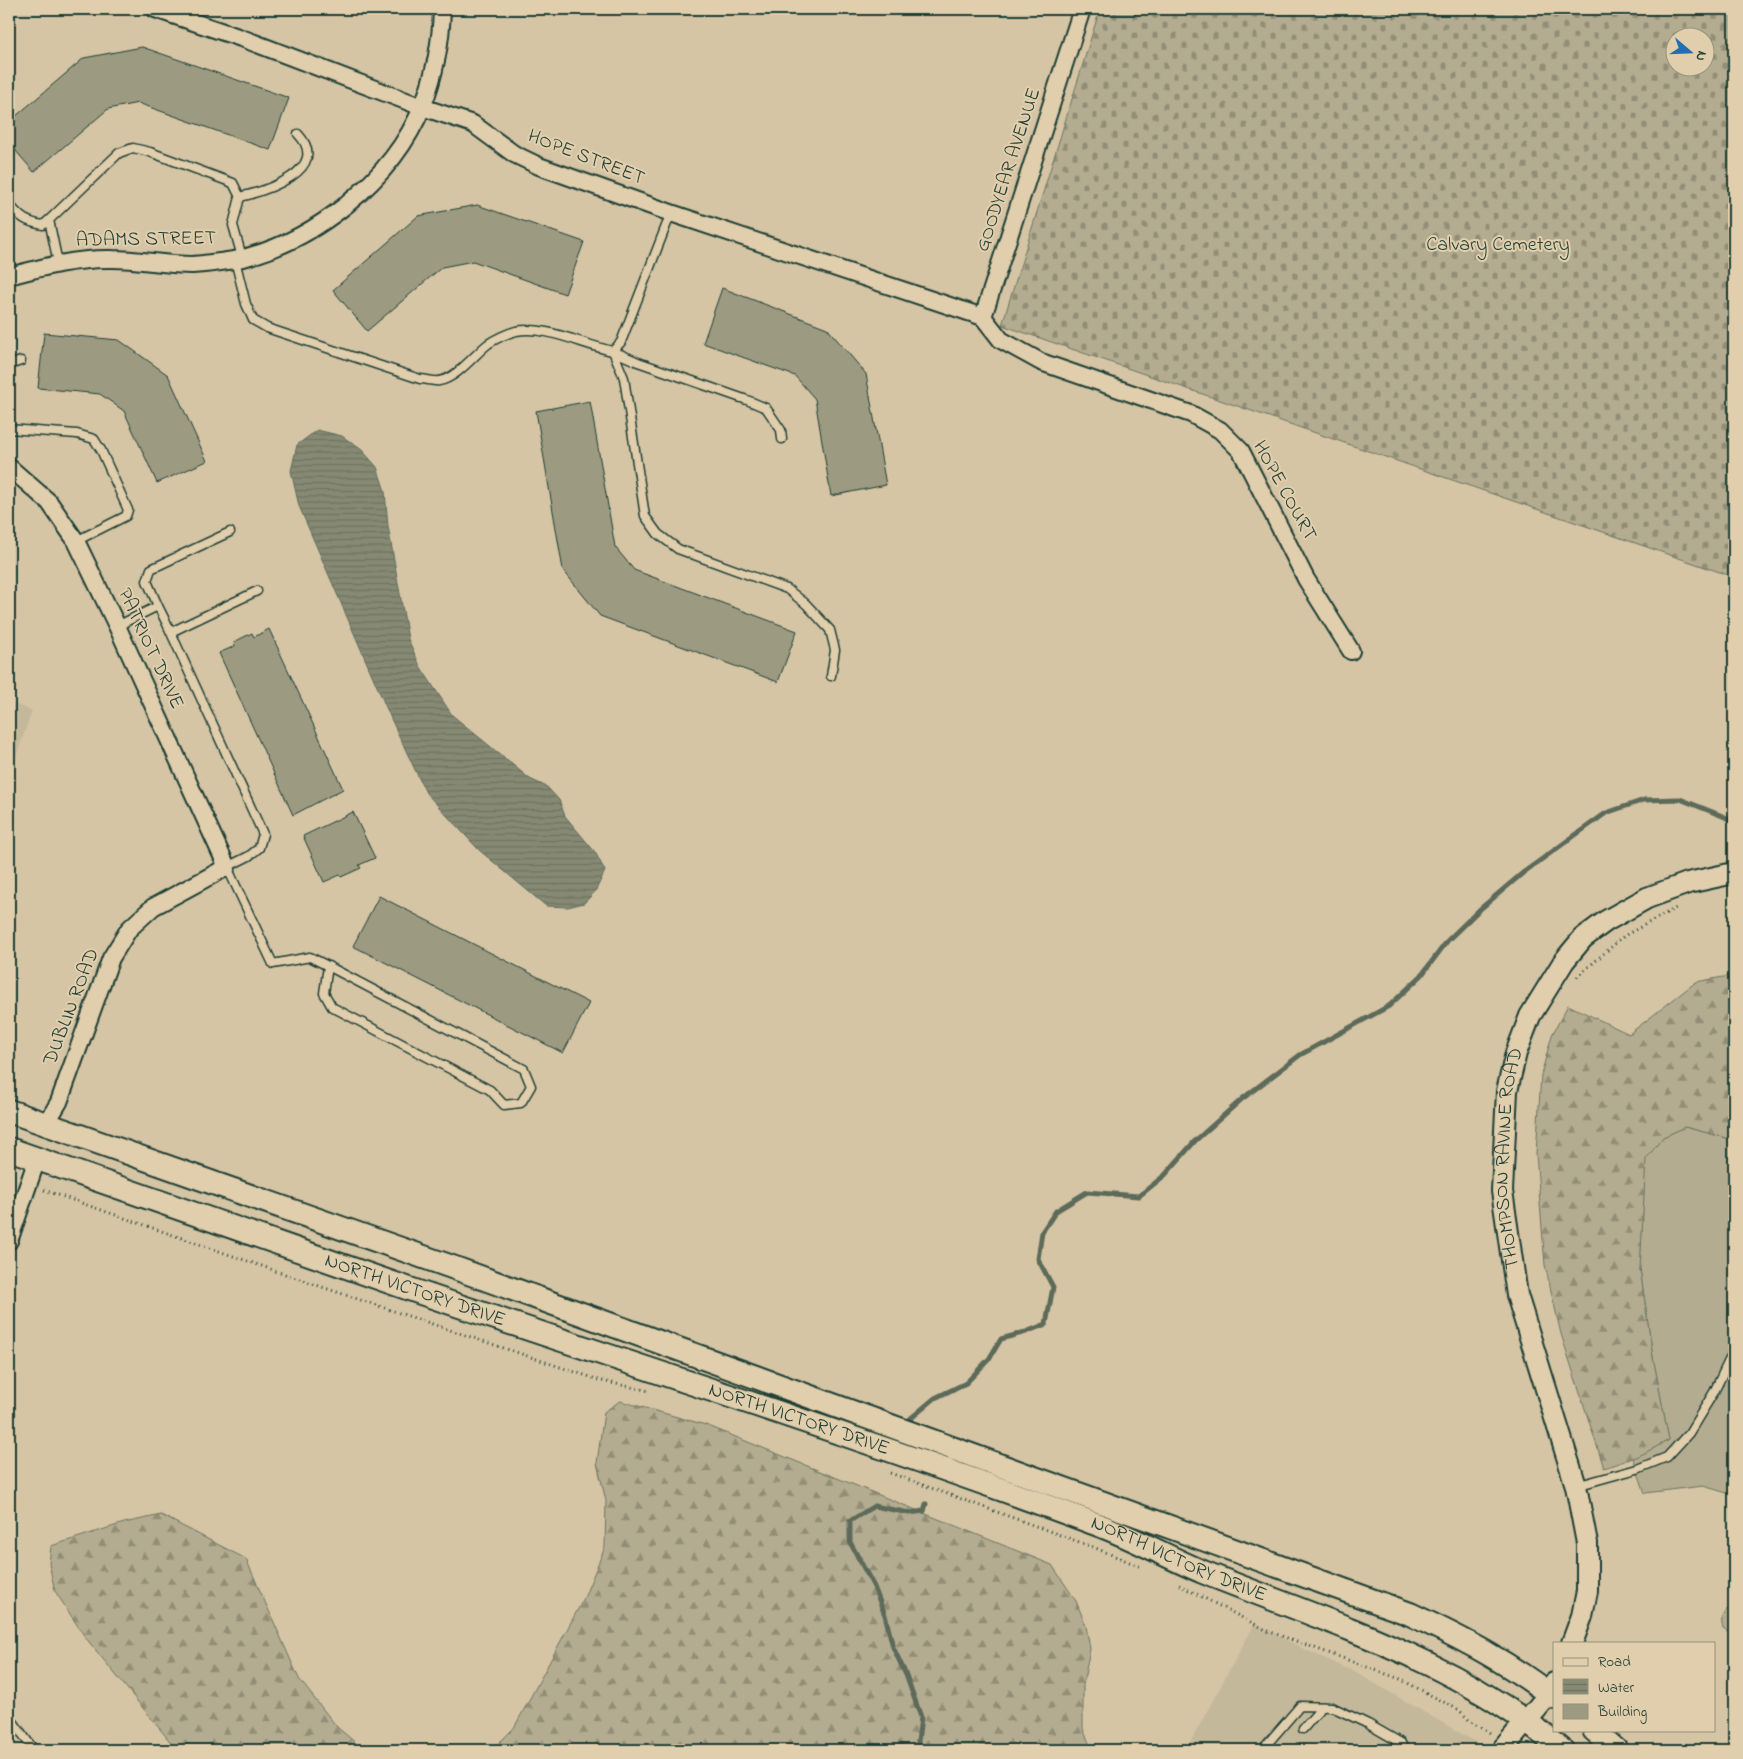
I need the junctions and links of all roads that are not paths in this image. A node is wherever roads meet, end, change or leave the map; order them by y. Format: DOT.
graph roads {
  1 [pos="155,9"];
  2 [pos="442,9"];
  3 [pos="1082,9"];
  4 [pos="422,107"];
  5 [pos="298,134"];
  6 [pos="240,197"];
  7 [pos="9,204"];
  8 [pos="671,213"];
  9 [pos="49,220"];
  10 [pos="238,258"];
  11 [pos="58,263"];
  12 [pos="9,276"];
  13 [pos="983,317"];
  14 [pos="613,352"];
  15 [pos="21,361"];
  16 [pos="9,365"];
  17 [pos="9,429"];
  18 [pos="782,439"];
  19 [pos="9,467"];
  20 [pos="230,532"];
  21 [pos="76,541"];
  22 [pos="258,591"];
  23 [pos="158,606"];
  24 [pos="117,626"];
  25 [pos="171,632"];
  26 [pos="1351,651"];
  27 [pos="831,676"];
  28 [pos="227,868"];
  29 [pos="1734,873"];
  30 [pos="328,966"];
  31 [pos="9,1111"];
  32 [pos="46,1124"];
  33 [pos="9,1149"];
  34 [pos="37,1159"];
  35 [pos="9,1241"];
  36 [pos="1734,1350"];
  37 [pos="1576,1486"];
  38 [pos="1572,1642"];
  39 [pos="1553,1692"];
  40 [pos="1322,1707"];
  41 [pos="9,1716"];
  42 [pos="1526,1721"];
  43 [pos="1303,1729"];
  44 [pos="1596,1732"];
  45 [pos="1505,1747"];
  46 [pos="34,1750"];
  47 [pos="1262,1750"];
  48 [pos="1404,1750"];
  49 [pos="1562,1750"];
  50 [pos="1616,1750"];
  1 -- 4 [label="street, HOPE STREET"];
  2 -- 4 [label="street, ADAMS STREET"];
  3 -- 13 [label="street, GOODYEAR AVENUE"];
  4 -- 8 [label="street, HOPE STREET"];
  4 -- 10 [label="street, ADAMS STREET"];
  5 -- 6 [label="lane"];
  6 -- 9 [label="lane"];
  6 -- 10 [label="lane"];
  7 -- 9 [label="lane"];
  8 -- 13 [label="street, HOPE STREET"];
  8 -- 14 [label="lane"];
  9 -- 11 [label="lane"];
  10 -- 11 [label="street, ADAMS STREET"];
  10 -- 14 [label="lane"];
  11 -- 12 [label="street, ADAMS STREET"];
  13 -- 26 [label="street, HOPE COURT"];
  14 -- 18 [label="lane"];
  14 -- 27 [label="lane"];
  15 -- 16 [label="lane"];
  17 -- 21 [label="lane"];
  19 -- 21 [label="street, PATRIOT DRIVE"];
  20 -- 23 [label="lane"];
  21 -- 24 [label="street, PATRIOT DRIVE"];
  22 -- 25 [label="lane"];
  23 -- 24 [label="lane"];
  23 -- 25 [label="lane"];
  24 -- 28 [label="street, PATRIOT DRIVE"];
  25 -- 28 [label="lane"];
  28 -- 30 [label="lane"];
  28 -- 32 [label="street, DUBLIN ROAD"];
  29 -- 37 [label="street, THOMPSON RAVINE ROAD"];
  30 -- 30 [label="lane"];
  31 -- 32 [label="main road, NORTH VICTORY DRIVE"];
  32 -- 39 [label="main road, NORTH VICTORY DRIVE"];
  33 -- 34 [label="main road, NORTH VICTORY DRIVE"];
  34 -- 35 [label="street"];
  34 -- 42 [label="main road, NORTH VICTORY DRIVE"];
  36 -- 37 [label="lane"];
  37 -- 38 [label="street, THOMPSON RAVINE ROAD"];
  39 -- 42 [label="street"];
  40 -- 43 [label="lane"];
  40 -- 47 [label="lane"];
  40 -- 48 [label="lane"];
  41 -- 46 [label="lane"];
  42 -- 45 [label="street"];
  42 -- 49 [label="main road, NORTH VICTORY DRIVE"];
  44 -- 50 [label="main road"];
}
